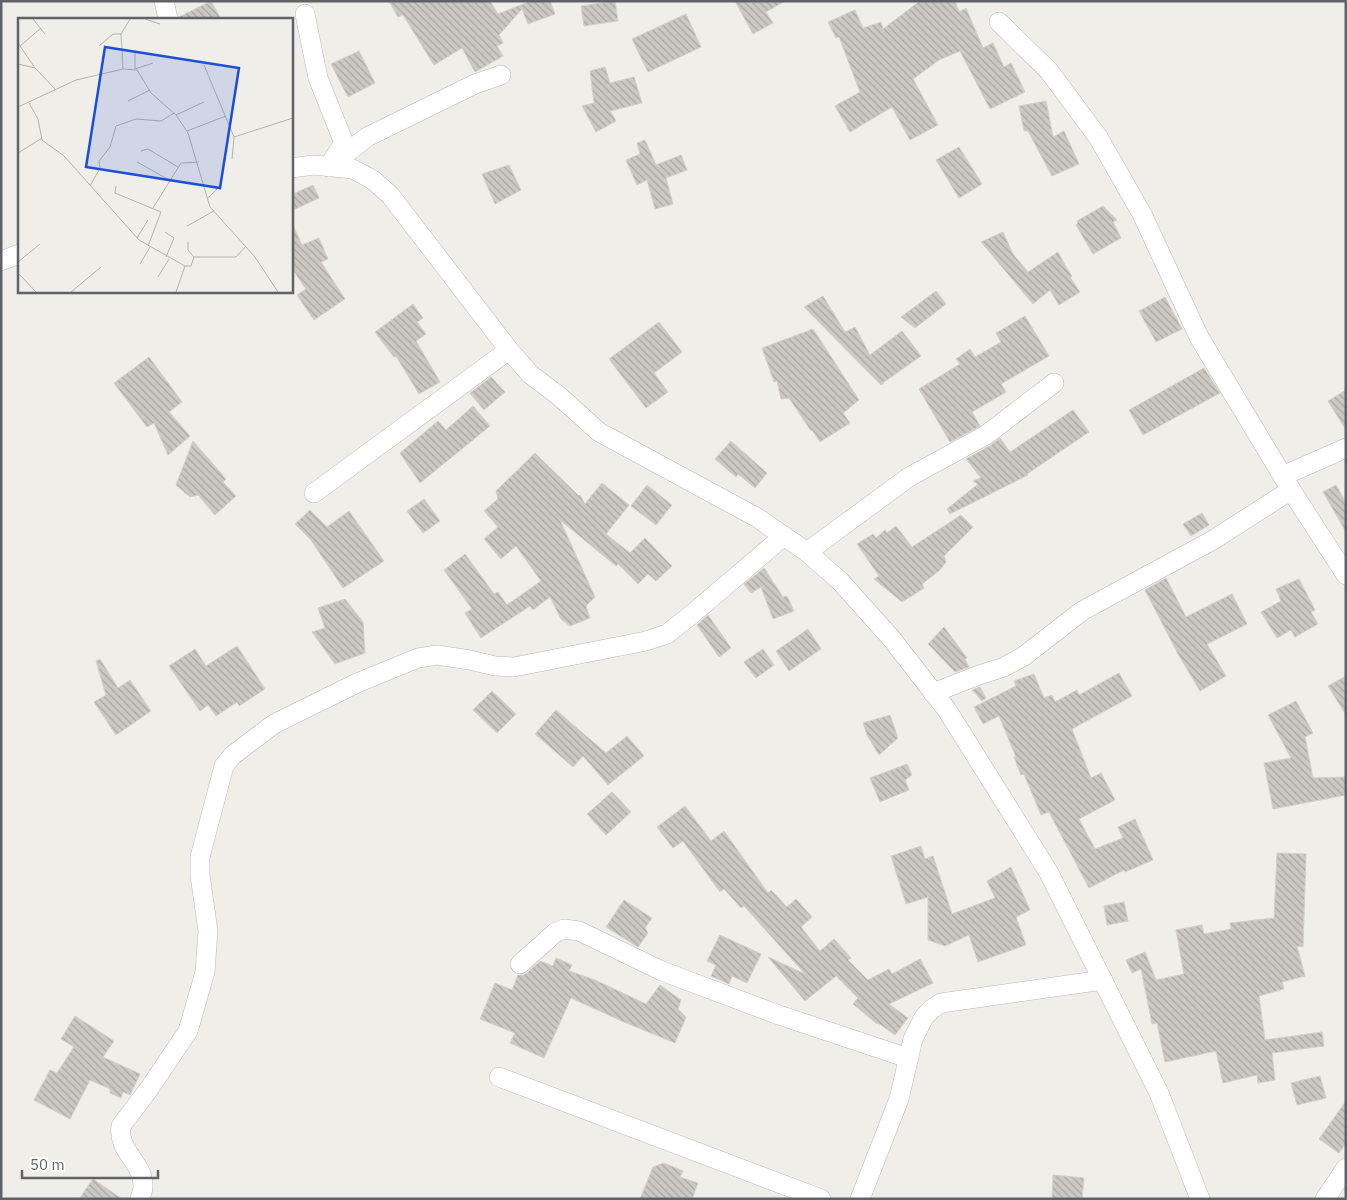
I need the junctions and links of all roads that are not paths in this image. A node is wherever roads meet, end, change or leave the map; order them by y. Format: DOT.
graph roads {
  1 [pos="164,1"];
  2 [pos="304,14"];
  3 [pos="168,18"];
  4 [pos="999,22"];
  5 [pos="501,75"];
  6 [pos="329,167"];
  7 [pos="292,168"];
  8 [pos="18,254"];
  9 [pos="1,261"];
  10 [pos="509,350"];
  11 [pos="1054,383"];
  12 [pos="1346,448"];
  13 [pos="1287,483"];
  14 [pos="314,493"];
  15 [pos="784,536"];
  16 [pos="807,552"];
  17 [pos="1346,575"];
  18 [pos="933,693"];
  19 [pos="520,964"];
  20 [pos="1103,980"];
  21 [pos="908,1058"];
  22 [pos="499,1077"];
  23 [pos="1346,1168"];
  24 [pos="140,1199"];
  25 [pos="821,1199"];
  26 [pos="860,1199"];
  27 [pos="1200,1199"];
  28 [pos="1325,1199"];
  1 -- 3 [label="street"];
  2 -- 6 [label="street"];
  4 -- 13 [label="street"];
  5 -- 6 [label="street"];
  6 -- 7 [label="street"];
  6 -- 10 [label="street"];
  8 -- 9 [label="street"];
  10 -- 14 [label="street"];
  10 -- 15 [label="street"];
  11 -- 16 [label="street"];
  12 -- 13 [label="street"];
  13 -- 17 [label="street"];
  13 -- 18 [label="street"];
  15 -- 16 [label="street"];
  15 -- 24 [label="street"];
  16 -- 18 [label="street"];
  18 -- 20 [label="street"];
  19 -- 21 [label="street"];
  20 -- 21 [label="street"];
  20 -- 27 [label="street"];
  21 -- 26 [label="street"];
  22 -- 25 [label="street"];
  23 -- 28 [label="street"];
}
